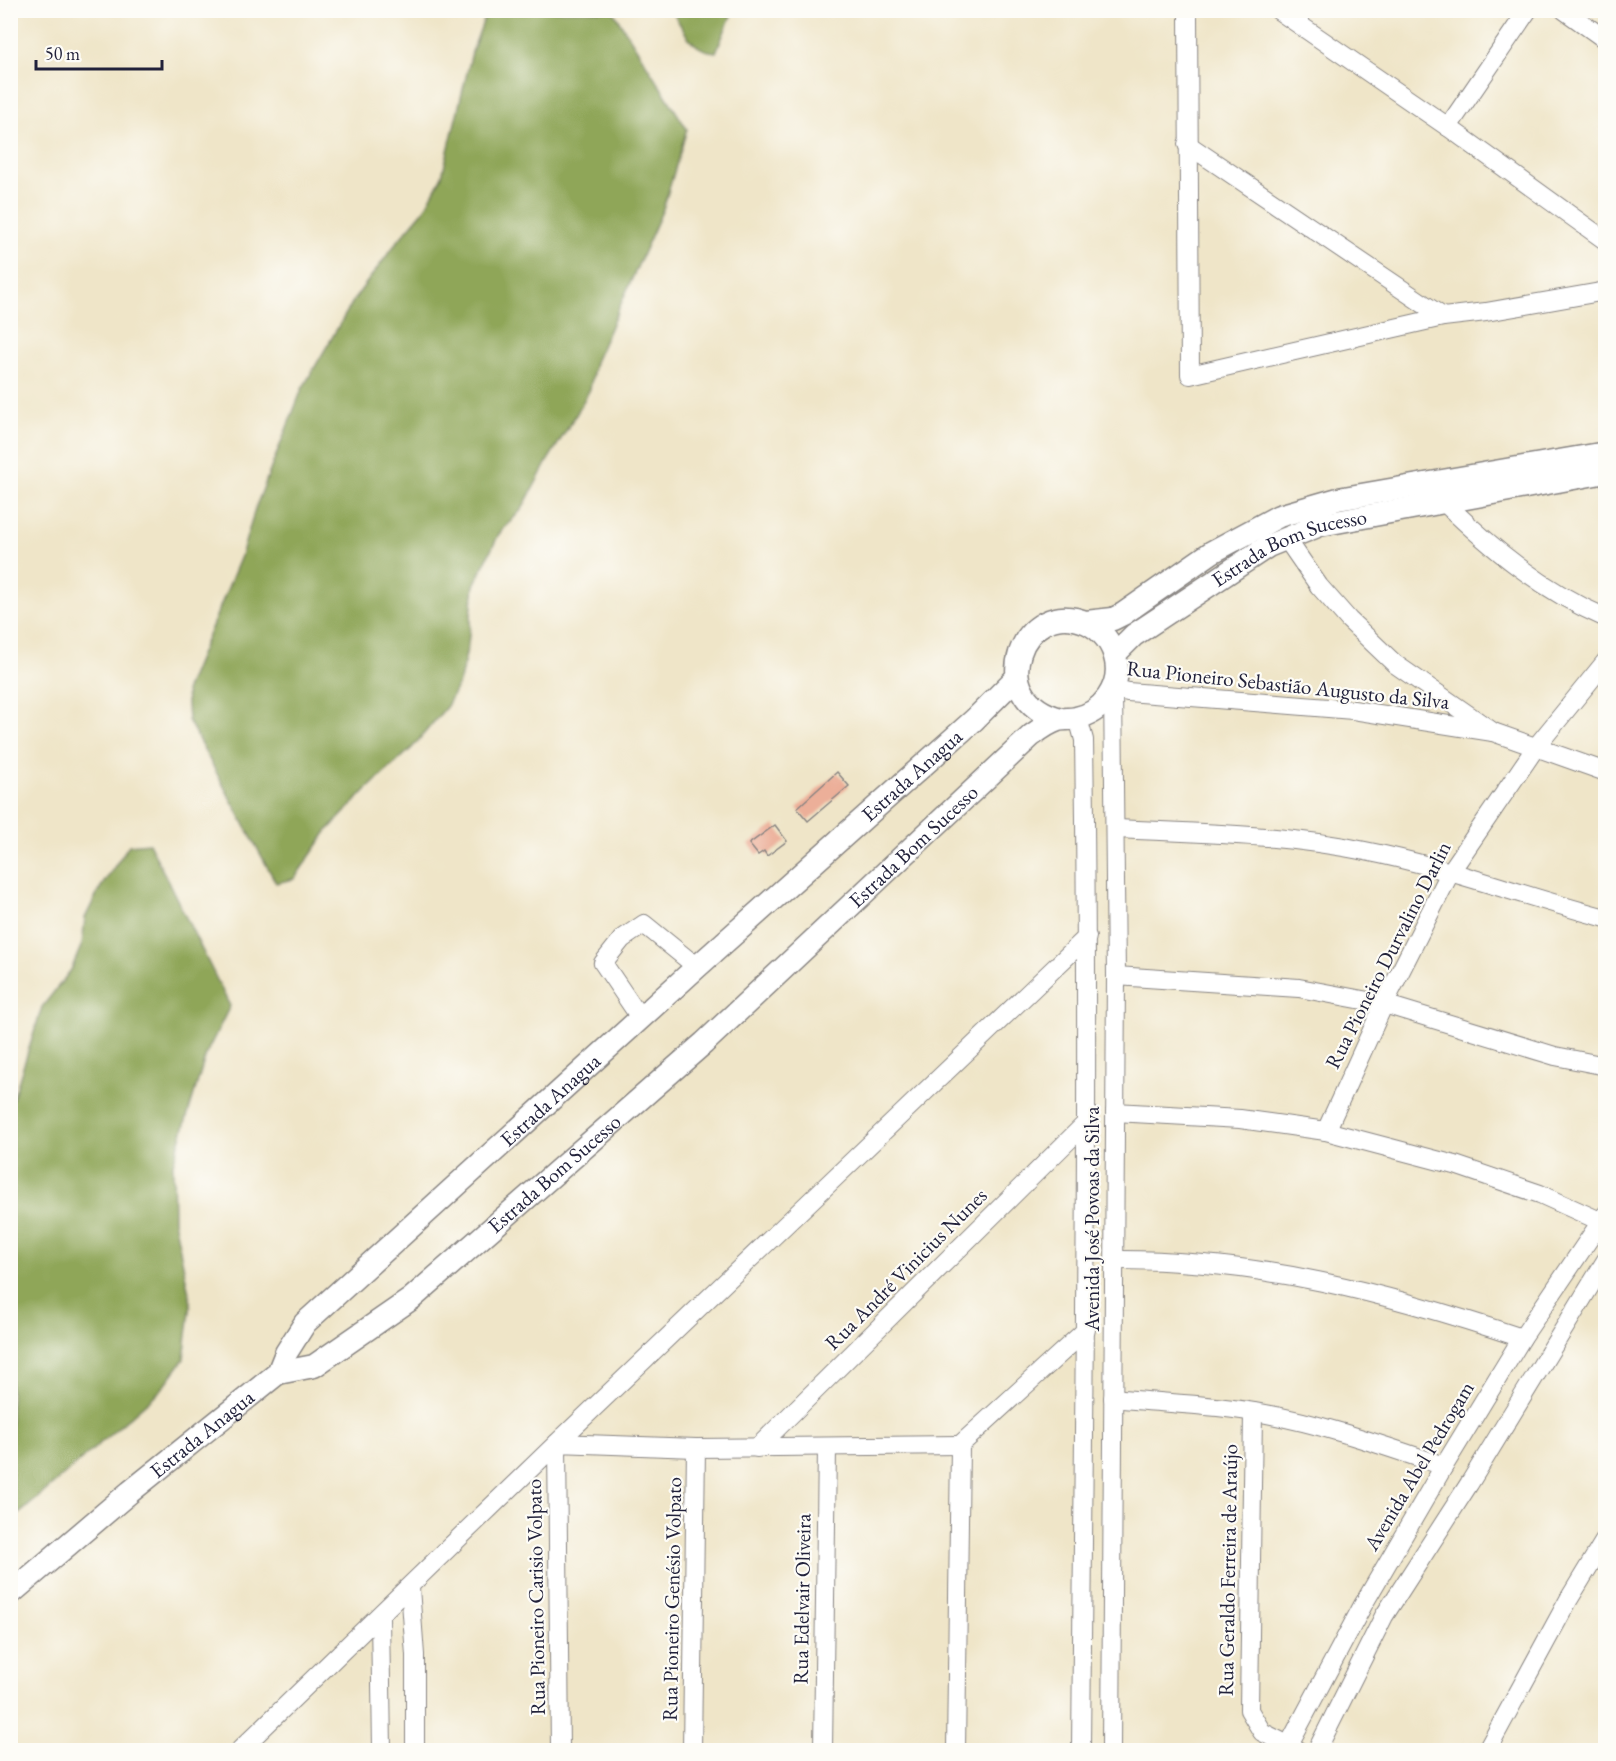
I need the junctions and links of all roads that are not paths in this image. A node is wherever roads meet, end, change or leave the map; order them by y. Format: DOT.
graph roads {
  1 [pos="1188,10"];
  2 [pos="1278,10"];
  3 [pos="1528,10"];
  4 [pos="1564,10"];
  5 [pos="1605,40"];
  6 [pos="1449,127"];
  7 [pos="1187,144"];
  8 [pos="1605,241"];
  9 [pos="1605,291"];
  10 [pos="1443,317"];
  11 [pos="1605,453"];
  12 [pos="1605,472"];
  13 [pos="1443,501"];
  14 [pos="1286,538"];
  15 [pos="1174,593"];
  16 [pos="1605,618"];
  17 [pos="1086,622"];
  18 [pos="1115,654"];
  19 [pos="1605,661"];
  20 [pos="1017,677"];
  21 [pos="1113,688"];
  22 [pos="1069,718"];
  23 [pos="1493,732"];
  24 [pos="1536,747"];
  25 [pos="1605,772"];
  26 [pos="1116,829"];
  27 [pos="1450,871"];
  28 [pos="1605,918"];
  29 [pos="1087,937"];
  30 [pos="697,967"];
  31 [pos="1116,976"];
  32 [pos="1384,1004"];
  33 [pos="641,1019"];
  34 [pos="1605,1066"];
  35 [pos="1115,1112"];
  36 [pos="1087,1122"];
  37 [pos="1326,1131"];
  38 [pos="1603,1217"];
  39 [pos="1578,1255"];
  40 [pos="1114,1260"];
  41 [pos="1602,1271"];
  42 [pos="1086,1330"];
  43 [pos="1522,1338"];
  44 [pos="278,1373"];
  45 [pos="1113,1398"];
  46 [pos="1253,1412"];
  47 [pos="557,1443"];
  48 [pos="960,1445"];
  49 [pos="696,1448"];
  50 [pos="757,1448"];
  51 [pos="827,1448"];
  52 [pos="1444,1466"];
  53 [pos="1605,1538"];
  54 [pos="410,1588"];
  55 [pos="10,1594"];
  56 [pos="1364,1605"];
  57 [pos="380,1616"];
  58 [pos="1384,1616"];
  59 [pos="1082,1664"];
  60 [pos="1113,1664"];
  61 [pos="261,1730"];
  62 [pos="1291,1749"];
  63 [pos="240,1750"];
  64 [pos="260,1750"];
  65 [pos="382,1750"];
  66 [pos="415,1750"];
  67 [pos="560,1750"];
  68 [pos="692,1750"];
  69 [pos="823,1750"];
  70 [pos="956,1750"];
  71 [pos="1081,1750"];
  72 [pos="1111,1750"];
  73 [pos="1317,1750"];
  74 [pos="1487,1750"];
  1 -- 7 [label="street"];
  2 -- 6 [label="street"];
  3 -- 6 [label="street"];
  4 -- 5 [label="street"];
  6 -- 8 [label="street"];
  7 -- 10 [label="street"];
  7 -- 10 [label="street"];
  9 -- 10 [label="street"];
  11 -- 15 [label="main road, Estrada Bom Sucesso"];
  12 -- 13 [label="main road, Estrada Bom Sucesso"];
  13 -- 14 [label="main road, Estrada Bom Sucesso"];
  13 -- 16 [label="street"];
  14 -- 15 [label="main road, Estrada Bom Sucesso"];
  14 -- 23 [label="street"];
  15 -- 17 [label="main road, Estrada Bom Sucesso"];
  15 -- 18 [label="main road, Estrada Bom Sucesso"];
  17 -- 18 [label="main road"];
  17 -- 20 [label="main road"];
  18 -- 21 [label="main road"];
  19 -- 24 [label="street, Rua Pioneiro Durvalino Darlin"];
  20 -- 22 [label="main road"];
  20 -- 30 [label="main road, Estrada Anagua"];
  21 -- 22 [label="main road, Estrada Bom Sucesso"];
  21 -- 23 [label="street, Rua Pioneiro Sebastião Augusto da Silva"];
  21 -- 26 [label="street, Avenida José Povoas da Silva"];
  22 -- 29 [label="street, Avenida José Povoas da Silva"];
  22 -- 44 [label="main road, Estrada Bom Sucesso"];
  23 -- 24 [label="street"];
  24 -- 25 [label="street"];
  24 -- 27 [label="street, Rua Pioneiro Durvalino Darlin"];
  26 -- 27 [label="street"];
  26 -- 31 [label="street, Avenida José Povoas da Silva"];
  27 -- 28 [label="street"];
  27 -- 32 [label="street, Rua Pioneiro Durvalino Darlin"];
  29 -- 36 [label="street, Avenida José Povoas da Silva"];
  29 -- 47 [label="street"];
  30 -- 33 [label="main road, Estrada Anagua"];
  30 -- 33 [label="street"];
  31 -- 32 [label="street"];
  31 -- 35 [label="street, Avenida José Povoas da Silva"];
  32 -- 34 [label="street"];
  32 -- 37 [label="street, Rua Pioneiro Durvalino Darlin"];
  33 -- 44 [label="main road, Estrada Anagua"];
  35 -- 37 [label="street"];
  35 -- 40 [label="street, Avenida José Povoas da Silva"];
  36 -- 42 [label="street, Avenida José Povoas da Silva"];
  36 -- 50 [label="street, Rua André Vinicius Nunes"];
  37 -- 38 [label="street"];
  38 -- 39 [label="street, Avenida Abel Pedrogam"];
  39 -- 41 [label="street"];
  39 -- 43 [label="street, Avenida Abel Pedrogam"];
  40 -- 43 [label="street"];
  40 -- 45 [label="street, Avenida José Povoas da Silva"];
  41 -- 58 [label="street"];
  42 -- 48 [label="street"];
  42 -- 59 [label="street, Avenida José Povoas da Silva"];
  43 -- 52 [label="street, Avenida Abel Pedrogam"];
  44 -- 55 [label="main road, Estrada Anagua"];
  45 -- 46 [label="street"];
  45 -- 60 [label="street, Avenida José Povoas da Silva"];
  46 -- 52 [label="street"];
  46 -- 62 [label="street, Rua Geraldo Ferreira de Araújo"];
  47 -- 49 [label="street"];
  47 -- 54 [label="street"];
  47 -- 67 [label="street, Rua Pioneiro Carisio Volpato"];
  48 -- 51 [label="street"];
  48 -- 70 [label="street"];
  49 -- 50 [label="street"];
  49 -- 68 [label="street, Rua Pioneiro Genésio Volpato"];
  50 -- 51 [label="street"];
  51 -- 69 [label="street, Rua Edelvair Oliveira"];
  52 -- 56 [label="street, Avenida Abel Pedrogam"];
  53 -- 74 [label="street"];
  54 -- 57 [label="street"];
  54 -- 66 [label="street"];
  56 -- 58 [label="street"];
  56 -- 62 [label="street, Avenida Abel Pedrogam"];
  57 -- 61 [label="street"];
  57 -- 65 [label="street"];
  58 -- 73 [label="street"];
  59 -- 60 [label="street"];
  59 -- 71 [label="street, Avenida José Povoas da Silva"];
  60 -- 72 [label="street, Avenida José Povoas da Silva"];
  61 -- 63 [label="street"];
  61 -- 64 [label="street"];
}
